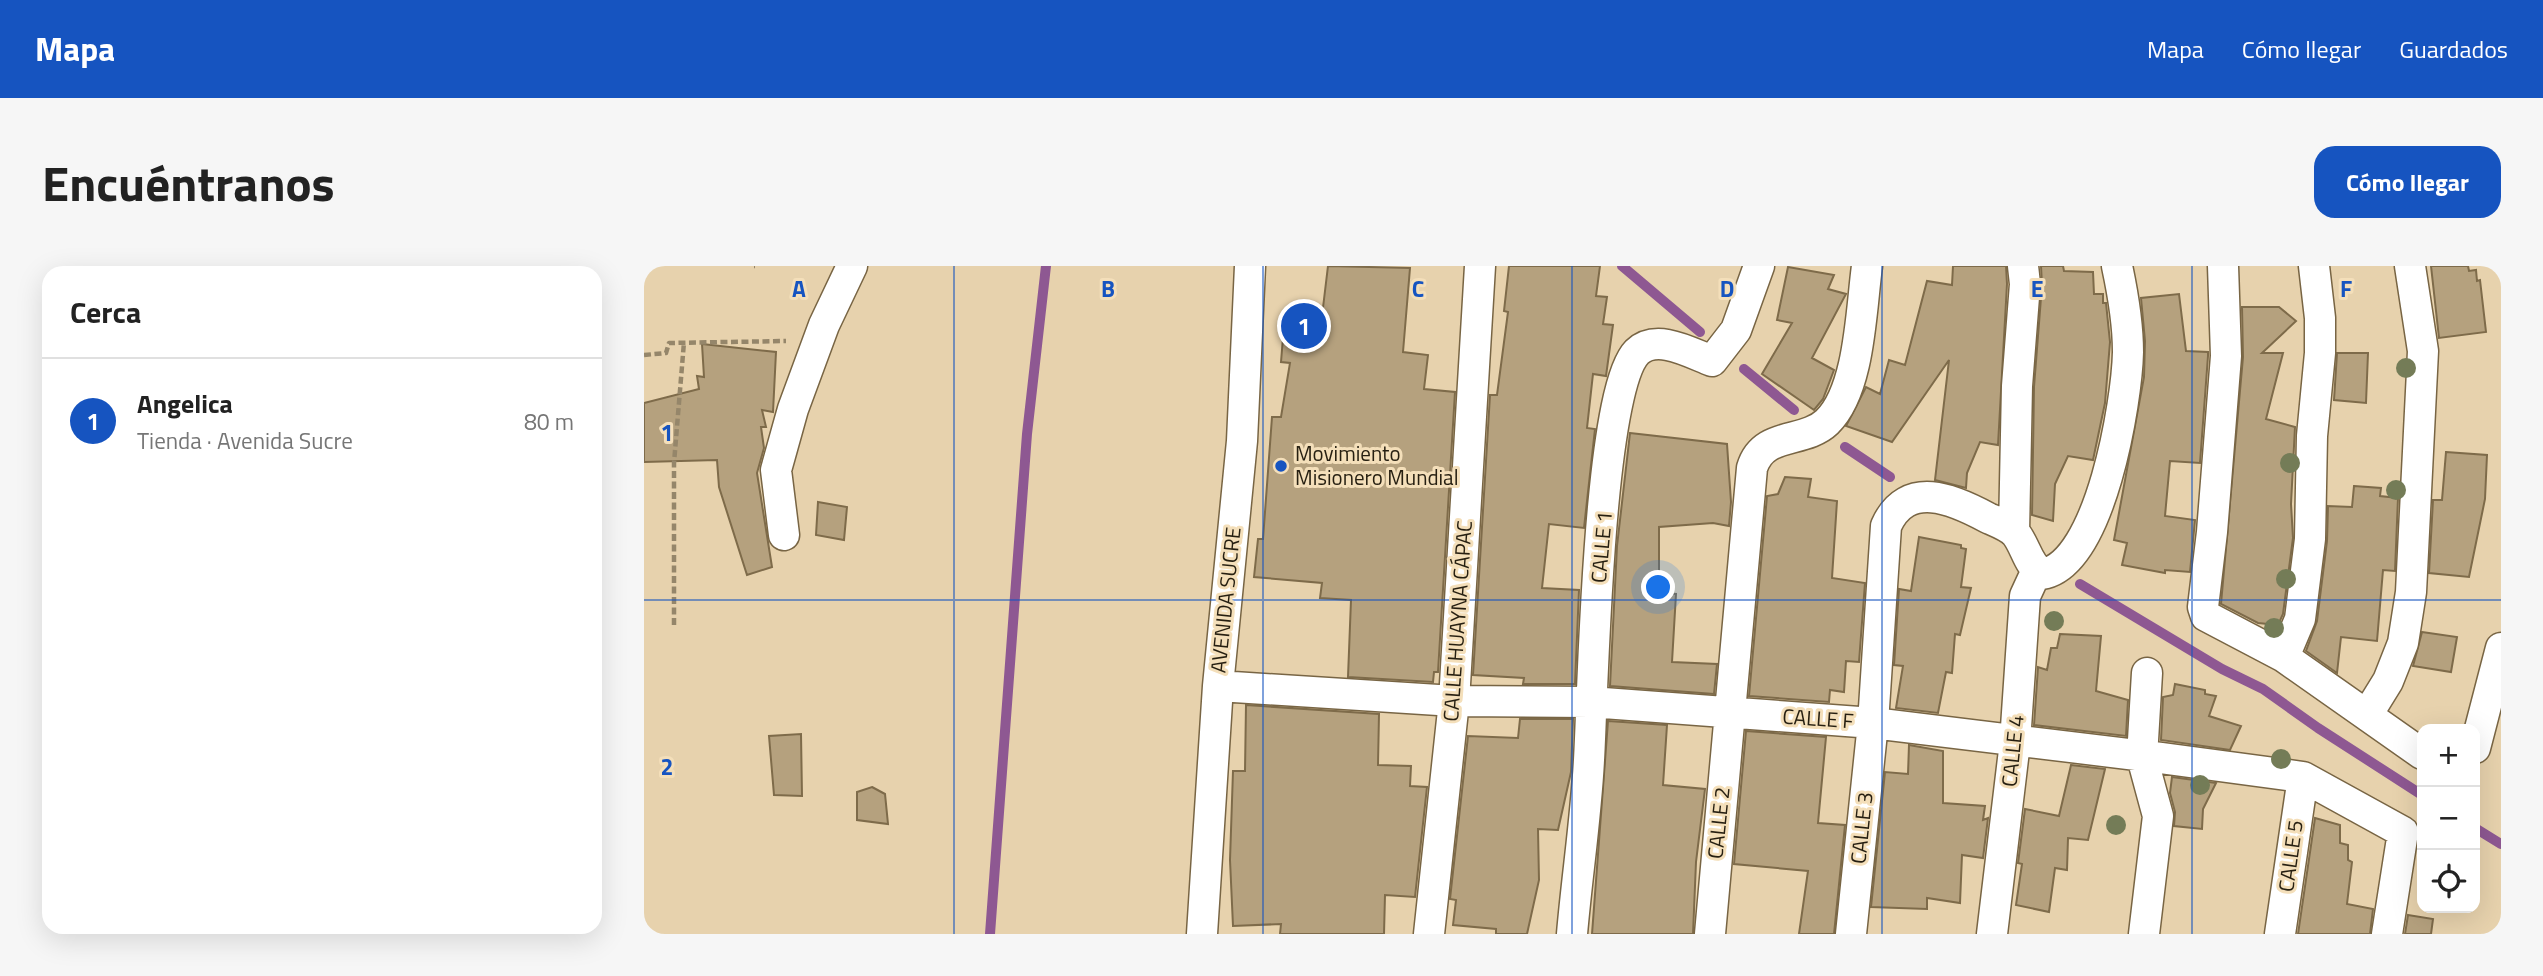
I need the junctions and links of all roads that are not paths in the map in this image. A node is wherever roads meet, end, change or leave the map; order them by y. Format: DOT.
graph roads {
  1 [pos="852,266"];
  2 [pos="1250,266"];
  3 [pos="1480,266"];
  4 [pos="1759,266"];
  5 [pos="1867,266"];
  6 [pos="2023,266"];
  7 [pos="2117,266"];
  8 [pos="2223,266"];
  9 [pos="2314,266"];
  10 [pos="2410,266"];
  11 [pos="2014,532"];
  12 [pos="784,535"];
  13 [pos="2037,570"];
  14 [pos="2501,648"];
  15 [pos="2284,657"];
  16 [pos="2147,673"];
  17 [pos="1217,686"];
  18 [pos="1454,701"];
  19 [pos="1590,702"];
  20 [pos="1728,712"];
  21 [pos="2367,715"];
  22 [pos="1873,723"];
  23 [pos="2480,729"];
  24 [pos="2015,742"];
  25 [pos="2417,750"];
  26 [pos="2142,757"];
  27 [pos="2303,777"];
  28 [pos="1202,934"];
  29 [pos="1429,934"];
  30 [pos="1572,934"];
  31 [pos="1710,934"];
  32 [pos="1851,934"];
  33 [pos="1992,934"];
  34 [pos="2144,934"];
  35 [pos="2280,934"];
  36 [pos="2387,934"];
  1 -- 12 [label="street"];
  2 -- 17 [label="street, AVENIDA SUCRE"];
  3 -- 18 [label="street, CALLE HUAYNA CÁPAC"];
  4 -- 19 [label="street, CALLE 1"];
  5 -- 20 [label="street, CALLE 2"];
  6 -- 11 [label="street"];
  7 -- 13 [label="street"];
  8 -- 15 [label="street"];
  9 -- 15 [label="street"];
  10 -- 21 [label="street"];
  11 -- 13 [label="street"];
  11 -- 22 [label="street, CALLE 3"];
  13 -- 24 [label="street, CALLE 4"];
  14 -- 23 [label="street"];
  15 -- 21 [label="street"];
  16 -- 26 [label="street"];
  17 -- 18 [label="street, CALLE F"];
  17 -- 28 [label="street, AVENIDA SUCRE"];
  18 -- 19 [label="street, CALLE F"];
  18 -- 29 [label="street, CALLE HUAYNA CÁPAC"];
  19 -- 20 [label="street, CALLE F"];
  19 -- 30 [label="street, CALLE 1"];
  20 -- 22 [label="street, CALLE F"];
  20 -- 31 [label="street, CALLE 2"];
  21 -- 25 [label="street"];
  22 -- 24 [label="street, CALLE F"];
  22 -- 32 [label="street, CALLE 3"];
  24 -- 26 [label="street, CALLE F"];
  24 -- 33 [label="street, CALLE 4"];
  26 -- 27 [label="street, CALLE F"];
  26 -- 34 [label="street"];
  27 -- 35 [label="street, CALLE 5"];
  27 -- 36 [label="street, CALLE F"];
}
